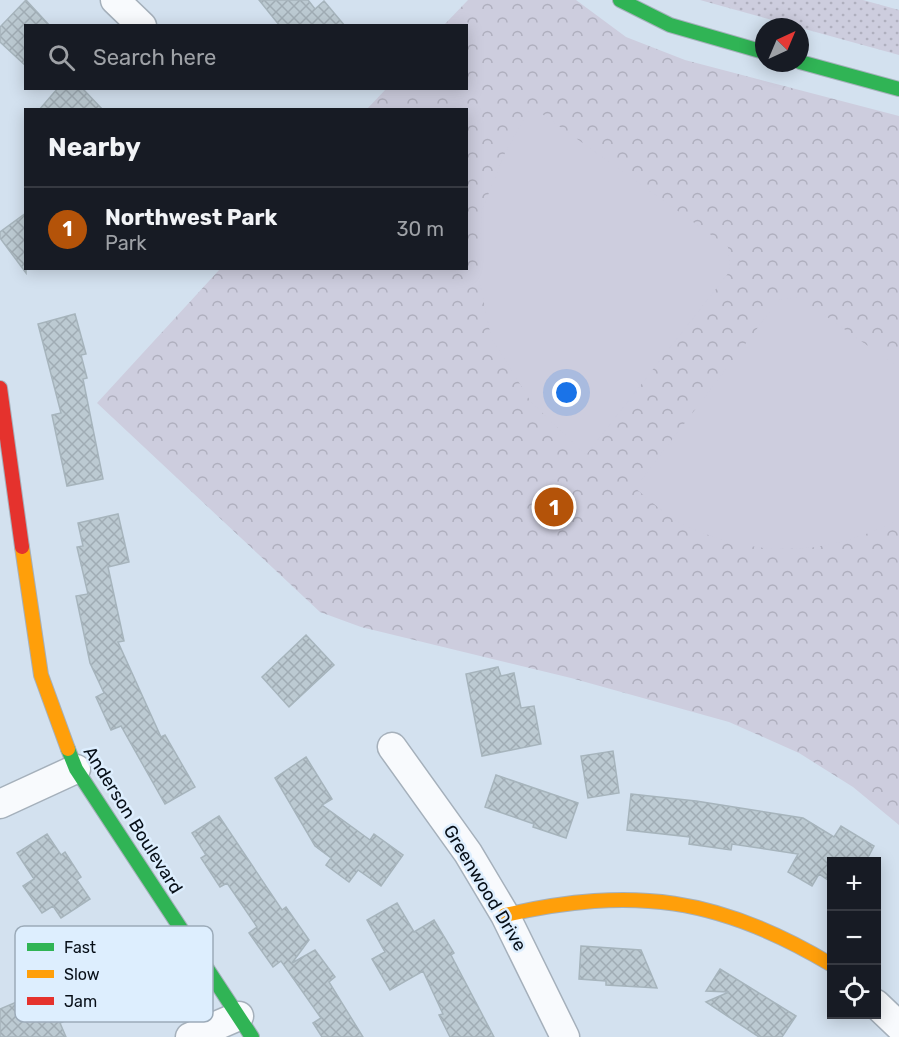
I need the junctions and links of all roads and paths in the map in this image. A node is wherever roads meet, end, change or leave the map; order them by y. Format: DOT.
graph roads {
  1 [pos="116,0"];
  2 [pos="620,0"];
  3 [pos="140,24"];
  4 [pos="755,49"];
  5 [pos="809,64"];
  6 [pos="899,89"];
  7 [pos="0,388"];
  8 [pos="8,507"];
  9 [pos="392,747"];
  10 [pos="76,769"];
  11 [pos="0,804"];
  12 [pos="506,915"];
  13 [pos="179,926"];
  14 [pos="830,965"];
  15 [pos="213,978"];
  16 [pos="881,1009"];
  17 [pos="899,1026"];
  18 [pos="245,1027"];
  19 [pos="190,1037"];
  20 [pos="566,1037"];
  1 -- 3 [label="street"];
  2 -- 4 [label="street"];
  5 -- 6 [label="street"];
  7 -- 8 [label="street, Anderson Boulevard"];
  8 -- 10 [label="street, Anderson Boulevard"];
  9 -- 12 [label="street, Greenwood Drive"];
  10 -- 11 [label="street"];
  10 -- 13 [label="street, Anderson Boulevard"];
  12 -- 14 [label="street"];
  12 -- 20 [label="street, Greenwood Drive"];
  15 -- 18 [label="street, Anderson Boulevard"];
  16 -- 17 [label="street"];
  18 -- 19 [label="street"];
}
